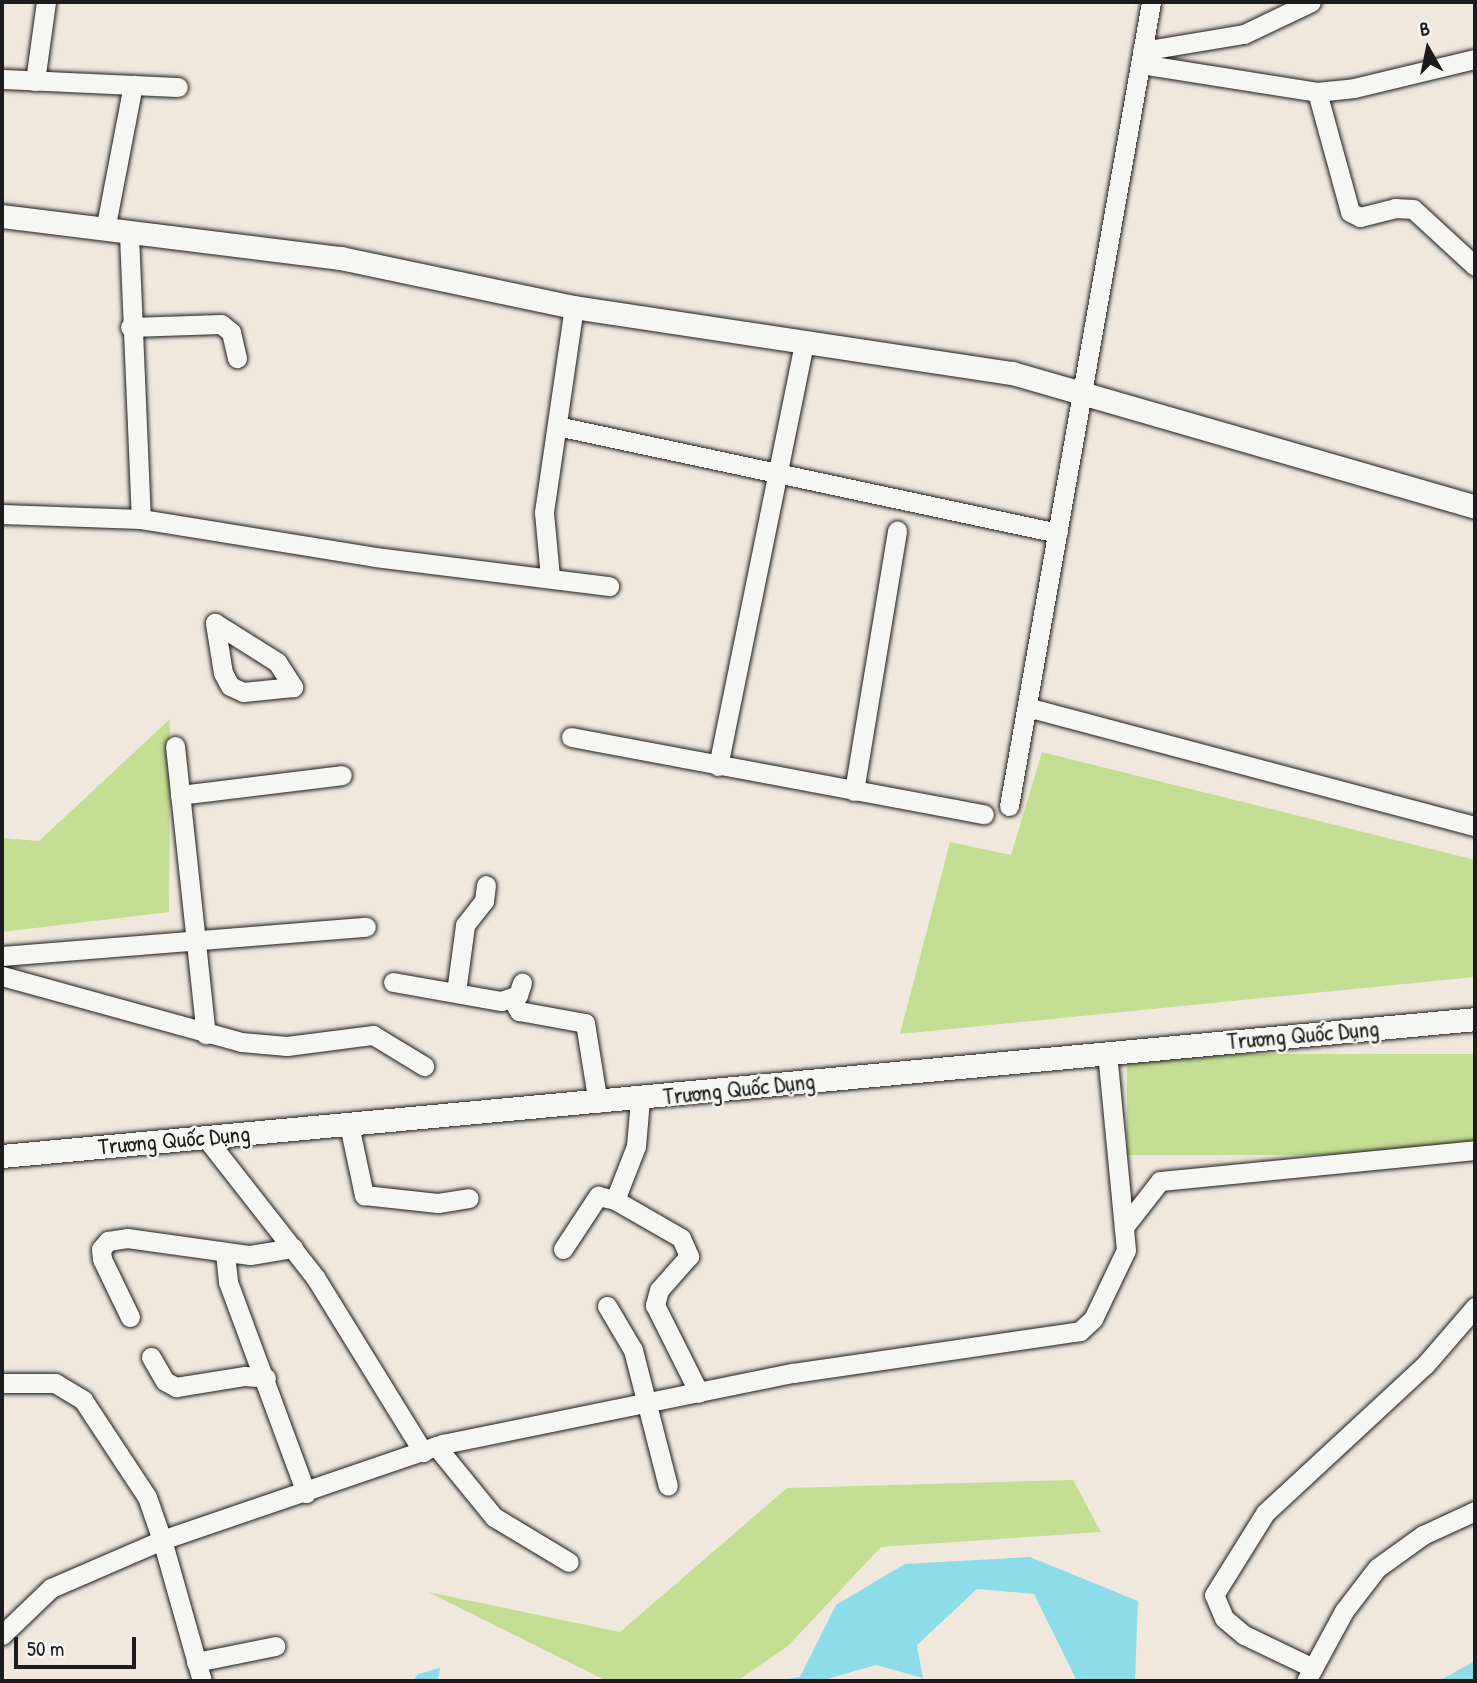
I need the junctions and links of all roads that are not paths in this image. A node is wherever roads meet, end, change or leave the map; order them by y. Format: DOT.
graph roads {
  1 [pos="46,2"];
  2 [pos="1151,2"];
  3 [pos="1311,2"];
  4 [pos="1141,57"];
  5 [pos="1475,59"];
  6 [pos="2,79"];
  7 [pos="35,80"];
  8 [pos="134,85"];
  9 [pos="178,87"];
  10 [pos="1317,92"];
  11 [pos="2,216"];
  12 [pos="105,230"];
  13 [pos="129,235"];
  14 [pos="1475,266"];
  15 [pos="574,307"];
  16 [pos="130,327"];
  17 [pos="804,342"];
  18 [pos="237,358"];
  19 [pos="1080,393"];
  20 [pos="557,426"];
  21 [pos="775,473"];
  22 [pos="1475,507"];
  23 [pos="2,514"];
  24 [pos="141,519"];
  25 [pos="897,531"];
  26 [pos="1058,533"];
  27 [pos="550,577"];
  28 [pos="609,586"];
  29 [pos="1027,707"];
  30 [pos="570,737"];
  31 [pos="175,746"];
  32 [pos="718,766"];
  33 [pos="342,775"];
  34 [pos="854,791"];
  35 [pos="180,794"];
  36 [pos="1009,806"];
  37 [pos="984,814"];
  38 [pos="1475,825"];
  39 [pos="486,885"];
  40 [pos="366,927"];
  41 [pos="196,940"];
  42 [pos="2,956"];
  43 [pos="2,976"];
  44 [pos="393,982"];
  45 [pos="456,992"];
  46 [pos="1475,1019"];
  47 [pos="206,1034"];
  48 [pos="1107,1053"];
  49 [pos="424,1066"];
  50 [pos="640,1099"];
  51 [pos="598,1103"];
  52 [pos="349,1125"];
  53 [pos="206,1138"];
  54 [pos="1475,1150"];
  55 [pos="2,1156"];
  56 [pos="469,1198"];
  57 [pos="615,1200"];
  58 [pos="1124,1227"];
  59 [pos="293,1248"];
  60 [pos="563,1249"];
  61 [pos="225,1253"];
  62 [pos="607,1306"];
  63 [pos="1475,1307"];
  64 [pos="130,1317"];
  65 [pos="151,1357"];
  66 [pos="266,1378"];
  67 [pos="2,1383"];
  68 [pos="699,1393"];
  69 [pos="645,1404"];
  70 [pos="429,1449"];
  71 [pos="668,1486"];
  72 [pos="306,1493"];
  73 [pos="1475,1511"];
  74 [pos="162,1540"];
  75 [pos="569,1562"];
  76 [pos="2,1635"];
  77 [pos="275,1646"];
  78 [pos="196,1662"];
  79 [pos="1310,1675"];
  80 [pos="201,1681"];
  1 -- 7 [label="street"];
  2 -- 4 [label="street"];
  3 -- 4 [label="street"];
  4 -- 10 [label="street"];
  4 -- 19 [label="street"];
  5 -- 10 [label="street"];
  6 -- 7 [label="street"];
  7 -- 8 [label="street"];
  8 -- 9 [label="street"];
  8 -- 12 [label="street"];
  10 -- 14 [label="street"];
  11 -- 12 [label="street"];
  12 -- 13 [label="street"];
  13 -- 15 [label="street"];
  13 -- 16 [label="street"];
  15 -- 17 [label="street"];
  15 -- 20 [label="street"];
  16 -- 18 [label="street"];
  16 -- 24 [label="street"];
  17 -- 19 [label="street"];
  17 -- 21 [label="street"];
  19 -- 22 [label="street"];
  19 -- 26 [label="street"];
  20 -- 21 [label="street"];
  20 -- 27 [label="street"];
  21 -- 26 [label="street"];
  21 -- 32 [label="street"];
  23 -- 24 [label="street"];
  24 -- 27 [label="street"];
  25 -- 34 [label="street"];
  26 -- 29 [label="street"];
  27 -- 28 [label="street"];
  29 -- 36 [label="street"];
  29 -- 38 [label="street"];
  30 -- 32 [label="street"];
  31 -- 35 [label="street"];
  32 -- 34 [label="street"];
  33 -- 35 [label="street"];
  34 -- 37 [label="street"];
  35 -- 41 [label="street"];
  39 -- 45 [label="street"];
  40 -- 41 [label="street"];
  41 -- 42 [label="street"];
  41 -- 47 [label="street"];
  43 -- 47 [label="street"];
  44 -- 45 [label="street"];
  45 -- 51 [label="street"];
  46 -- 48 [label="street, Trương Quốc Dụng"];
  47 -- 49 [label="street"];
  48 -- 50 [label="street, Trương Quốc Dụng"];
  48 -- 58 [label="street"];
  50 -- 51 [label="street, Trương Quốc Dụng"];
  50 -- 57 [label="street"];
  51 -- 52 [label="street, Trương Quốc Dụng"];
  52 -- 53 [label="street, Trương Quốc Dụng"];
  52 -- 56 [label="street"];
  53 -- 55 [label="street, Trương Quốc Dụng"];
  53 -- 59 [label="street"];
  54 -- 58 [label="street"];
  57 -- 60 [label="street"];
  57 -- 68 [label="street"];
  58 -- 68 [label="street"];
  59 -- 61 [label="street"];
  59 -- 70 [label="street"];
  61 -- 64 [label="street"];
  61 -- 66 [label="street"];
  62 -- 69 [label="street"];
  63 -- 79 [label="street"];
  65 -- 66 [label="street"];
  66 -- 72 [label="street"];
  67 -- 74 [label="street"];
  68 -- 69 [label="street"];
  69 -- 70 [label="street"];
  69 -- 71 [label="street"];
  70 -- 72 [label="street"];
  70 -- 75 [label="street"];
  72 -- 74 [label="street"];
  73 -- 79 [label="street"];
  74 -- 76 [label="street"];
  74 -- 78 [label="street"];
  77 -- 78 [label="street"];
  78 -- 80 [label="street"];
}
